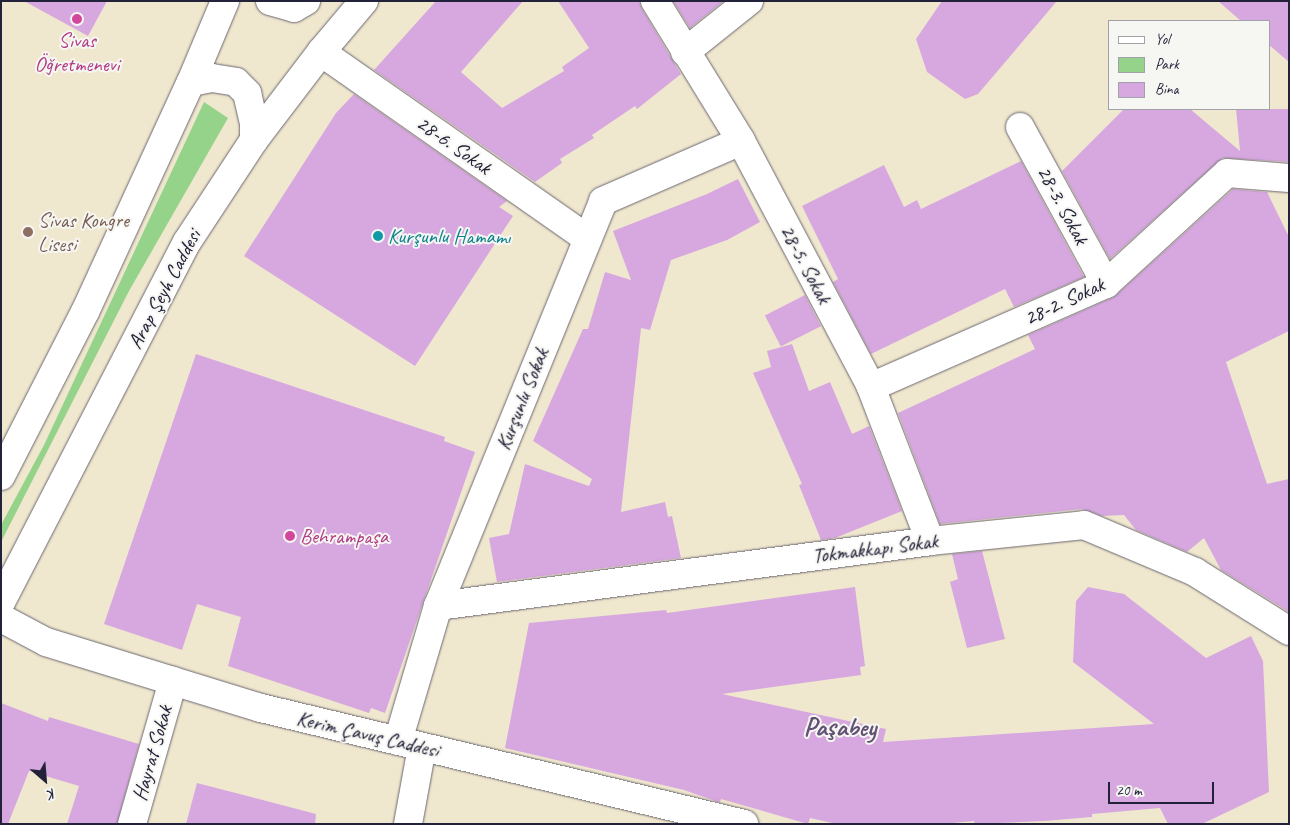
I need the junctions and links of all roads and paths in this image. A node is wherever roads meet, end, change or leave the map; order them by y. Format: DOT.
graph roads {
  1 [pos="225,1"];
  2 [pos="270,1"];
  3 [pos="306,1"];
  4 [pos="364,1"];
  5 [pos="655,1"];
  6 [pos="749,1"];
  7 [pos="321,52"];
  8 [pos="685,52"];
  9 [pos="191,82"];
  10 [pos="1020,127"];
  11 [pos="254,140"];
  12 [pos="741,141"];
  13 [pos="1289,178"];
  14 [pos="587,238"];
  15 [pos="1106,284"];
  16 [pos="871,387"];
  17 [pos="1,476"];
  18 [pos="930,540"];
  19 [pos="1,602"];
  20 [pos="438,606"];
  21 [pos="1,618"];
  22 [pos="1289,631"];
  23 [pos="173,682"];
  24 [pos="410,744"];
  25 [pos="659,814"];
  26 [pos="132,824"];
  27 [pos="408,824"];
  28 [pos="744,824"];
  1 -- 9 [label="street"];
  2 -- 3 [label="street"];
  4 -- 7 [label="street, Arap Şeyh Caddesi"];
  5 -- 8 [label="street, 28-5. Sokak"];
  6 -- 8 [label="street"];
  7 -- 11 [label="street, Arap Şeyh Caddesi"];
  7 -- 14 [label="street, 28-6. Sokak"];
  8 -- 12 [label="street, 28-5. Sokak"];
  9 -- 11 [label="street"];
  9 -- 17 [label="street"];
  10 -- 15 [label="street, 28-3. Sokak"];
  11 -- 19 [label="street, Arap Şeyh Caddesi"];
  12 -- 14 [label="street, Kurşunlu Sokak"];
  12 -- 16 [label="street, 28-5. Sokak"];
  13 -- 15 [label="street, 28-2. Sokak"];
  14 -- 20 [label="street, Kurşunlu Sokak"];
  15 -- 16 [label="street, 28-2. Sokak"];
  16 -- 18 [label="street, 28-5. Sokak"];
  18 -- 20 [label="street, Tokmakkapı Sokak"];
  18 -- 22 [label="street, Tokmakkapı Sokak"];
  20 -- 24 [label="street, Kurşunlu Sokak"];
  21 -- 23 [label="street, Kerim Çavuş Caddesi"];
  23 -- 24 [label="street, Kerim Çavuş Caddesi"];
  23 -- 26 [label="street, Hayrat Sokak"];
  24 -- 25 [label="street, Kerim Çavuş Caddesi"];
  24 -- 27 [label="street, Kurşunlu Sokak"];
  25 -- 28 [label="street, Kerim Çavuş Caddesi"];
}
